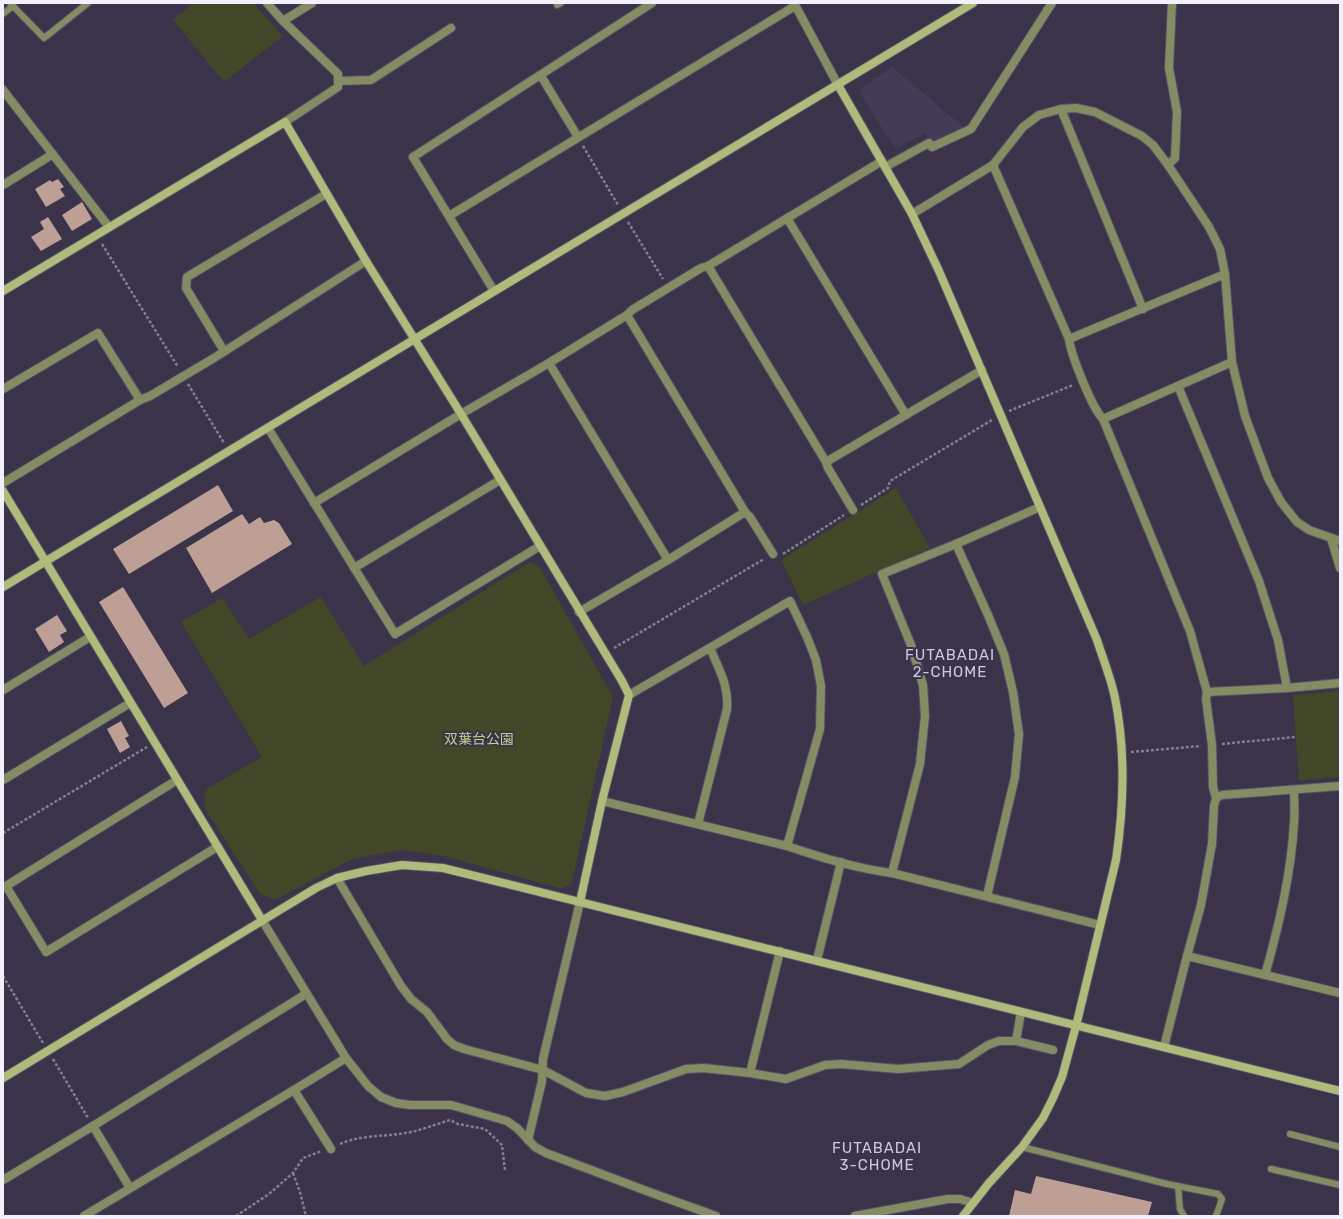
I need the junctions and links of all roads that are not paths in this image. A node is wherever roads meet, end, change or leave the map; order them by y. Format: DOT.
graph roads {
  1 [pos="88,3"];
  2 [pos="267,3"];
  3 [pos="312,3"];
  4 [pos="652,3"];
  5 [pos="973,3"];
  6 [pos="1052,3"];
  7 [pos="1172,3"];
  8 [pos="12,4"];
  9 [pos="795,4"];
  10 [pos="3,14"];
  11 [pos="283,21"];
  12 [pos="451,28"];
  13 [pos="541,76"];
  14 [pos="338,81"];
  15 [pos="838,85"];
  16 [pos="3,90"];
  17 [pos="1061,109"];
  18 [pos="285,122"];
  19 [pos="580,140"];
  20 [pos="53,154"];
  21 [pos="883,164"];
  22 [pos="993,165"];
  23 [pos="1168,165"];
  24 [pos="3,184"];
  25 [pos="326,194"];
  26 [pos="912,214"];
  27 [pos="449,216"];
  28 [pos="787,218"];
  29 [pos="109,227"];
  30 [pos="366,261"];
  31 [pos="708,266"];
  32 [pos="1225,274"];
  33 [pos="3,290"];
  34 [pos="494,291"];
  35 [pos="1143,308"];
  36 [pos="627,315"];
  37 [pos="1069,339"];
  38 [pos="415,340"];
  39 [pos="224,351"];
  40 [pos="1232,362"];
  41 [pos="549,363"];
  42 [pos="982,370"];
  43 [pos="1178,386"];
  44 [pos="3,389"];
  45 [pos="140,400"];
  46 [pos="461,414"];
  47 [pos="906,415"];
  48 [pos="1103,419"];
  49 [pos="268,428"];
  50 [pos="826,462"];
  51 [pos="500,480"];
  52 [pos="3,483"];
  53 [pos="3,491"];
  54 [pos="314,503"];
  55 [pos="1040,507"];
  56 [pos="853,510"];
  57 [pos="745,512"];
  58 [pos="1331,538"];
  59 [pos="1340,541"];
  60 [pos="956,544"];
  61 [pos="540,546"];
  62 [pos="773,554"];
  63 [pos="668,560"];
  64 [pos="46,562"];
  65 [pos="354,568"];
  66 [pos="1340,568"];
  67 [pos="3,587"];
  68 [pos="579,612"];
  69 [pos="90,637"];
  70 [pos="710,648"];
  71 [pos="1340,683"];
  72 [pos="1287,688"];
  73 [pos="3,690"];
  74 [pos="1207,692"];
  75 [pos="629,695"];
  76 [pos="130,703"];
  77 [pos="3,780"];
  78 [pos="177,780"];
  79 [pos="1340,786"];
  80 [pos="1294,790"];
  81 [pos="1216,798"];
  82 [pos="602,801"];
  83 [pos="698,824"];
  84 [pos="217,846"];
  85 [pos="787,846"];
  86 [pos="841,862"];
  87 [pos="892,873"];
  88 [pos="337,878"];
  89 [pos="5,885"];
  90 [pos="987,896"];
  91 [pos="580,902"];
  92 [pos="262,920"];
  93 [pos="1100,925"];
  94 [pos="780,951"];
  95 [pos="1187,956"];
  96 [pos="817,960"];
  97 [pos="1265,975"];
  98 [pos="1340,993"];
  99 [pos="306,994"];
  100 [pos="1022,1012"];
  101 [pos="1076,1026"];
  102 [pos="1016,1041"];
  103 [pos="1164,1047"];
  104 [pos="1053,1050"];
  105 [pos="346,1058"];
  106 [pos="543,1070"];
  107 [pos="750,1073"];
  108 [pos="3,1078"];
  109 [pos="294,1090"];
  110 [pos="1340,1091"];
  111 [pos="93,1126"];
  112 [pos="1290,1134"];
  113 [pos="528,1140"];
  114 [pos="1340,1147"];
  115 [pos="331,1148"];
  116 [pos="1022,1148"];
  117 [pos="1271,1168"];
  118 [pos="3,1180"];
  119 [pos="1340,1185"];
  120 [pos="1178,1186"];
  121 [pos="130,1188"];
  122 [pos="973,1202"];
  123 [pos="84,1216"];
  124 [pos="716,1216"];
  125 [pos="855,1216"];
  126 [pos="964,1216"];
  127 [pos="1184,1216"];
  128 [pos="1216,1216"];
  1 -- 8 [label="lane"];
  2 -- 11 [label="street"];
  3 -- 11 [label="street"];
  4 -- 13 [label="street"];
  5 -- 15 [label="street"];
  6 -- 21 [label="street"];
  7 -- 23 [label="street"];
  8 -- 10 [label="lane"];
  9 -- 15 [label="street"];
  9 -- 19 [label="street"];
  11 -- 14 [label="street"];
  12 -- 14 [label="street"];
  13 -- 19 [label="street"];
  13 -- 27 [label="street"];
  14 -- 18 [label="street"];
  15 -- 21 [label="street"];
  15 -- 34 [label="street"];
  16 -- 20 [label="street"];
  17 -- 22 [label="street"];
  17 -- 23 [label="street"];
  17 -- 35 [label="street"];
  18 -- 25 [label="street"];
  18 -- 29 [label="street"];
  19 -- 27 [label="street"];
  20 -- 24 [label="street"];
  20 -- 29 [label="street"];
  21 -- 26 [label="street"];
  21 -- 28 [label="street"];
  22 -- 26 [label="street"];
  22 -- 37 [label="street"];
  23 -- 32 [label="street"];
  25 -- 30 [label="street"];
  25 -- 39 [label="street"];
  26 -- 42 [label="street"];
  27 -- 34 [label="street"];
  28 -- 31 [label="street"];
  28 -- 47 [label="street"];
  29 -- 33 [label="street"];
  30 -- 38 [label="street"];
  30 -- 39 [label="street"];
  31 -- 36 [label="street"];
  31 -- 50 [label="street"];
  32 -- 35 [label="street"];
  32 -- 40 [label="street"];
  34 -- 38 [label="street"];
  35 -- 37 [label="street"];
  36 -- 41 [label="street"];
  36 -- 57 [label="street"];
  37 -- 48 [label="street"];
  38 -- 46 [label="street"];
  38 -- 49 [label="street"];
  39 -- 45 [label="street"];
  40 -- 43 [label="street"];
  40 -- 58 [label="street"];
  41 -- 46 [label="street"];
  41 -- 63 [label="street"];
  42 -- 47 [label="street"];
  42 -- 55 [label="street"];
  43 -- 48 [label="street"];
  43 -- 72 [label="street"];
  44 -- 45 [label="street"];
  45 -- 52 [label="street"];
  46 -- 51 [label="street"];
  46 -- 54 [label="street"];
  47 -- 50 [label="street"];
  48 -- 74 [label="street"];
  49 -- 54 [label="street"];
  49 -- 64 [label="street"];
  50 -- 56 [label="street"];
  51 -- 61 [label="street"];
  51 -- 65 [label="street"];
  53 -- 64 [label="street"];
  54 -- 65 [label="street"];
  55 -- 60 [label="street"];
  55 -- 93 [label="street"];
  57 -- 62 [label="street"];
  57 -- 63 [label="street"];
  58 -- 59 [label="street"];
  58 -- 66 [label="street"];
  60 -- 87 [label="street"];
  60 -- 90 [label="street"];
  61 -- 65 [label="street"];
  61 -- 68 [label="street"];
  63 -- 68 [label="street"];
  64 -- 67 [label="street"];
  64 -- 69 [label="street"];
  68 -- 75 [label="street"];
  69 -- 73 [label="street"];
  69 -- 76 [label="street"];
  70 -- 75 [label="street"];
  70 -- 83 [label="street"];
  70 -- 85 [label="street"];
  71 -- 72 [label="street"];
  72 -- 74 [label="street"];
  74 -- 81 [label="street"];
  75 -- 82 [label="street"];
  76 -- 77 [label="street"];
  76 -- 78 [label="street"];
  78 -- 84 [label="street"];
  78 -- 89 [label="street"];
  79 -- 80 [label="street"];
  80 -- 81 [label="street"];
  80 -- 97 [label="street"];
  81 -- 95 [label="street"];
  82 -- 83 [label="street"];
  82 -- 91 [label="street"];
  83 -- 85 [label="street"];
  84 -- 89 [label="street"];
  84 -- 92 [label="street"];
  85 -- 86 [label="street"];
  86 -- 87 [label="street"];
  86 -- 96 [label="street"];
  87 -- 90 [label="street"];
  88 -- 91 [label="street"];
  88 -- 92 [label="street"];
  88 -- 106 [label="street"];
  90 -- 93 [label="street"];
  91 -- 94 [label="street"];
  91 -- 106 [label="street"];
  92 -- 99 [label="street"];
  92 -- 108 [label="street"];
  93 -- 101 [label="street"];
  94 -- 96 [label="street"];
  94 -- 107 [label="street"];
  95 -- 97 [label="street"];
  95 -- 103 [label="street"];
  96 -- 100 [label="street"];
  97 -- 98 [label="street"];
  99 -- 105 [label="street"];
  99 -- 111 [label="street"];
  100 -- 101 [label="street"];
  100 -- 102 [label="street"];
  101 -- 103 [label="street"];
  101 -- 116 [label="street"];
  102 -- 104 [label="street"];
  102 -- 107 [label="street"];
  103 -- 110 [label="street"];
  105 -- 109 [label="street"];
  105 -- 113 [label="street"];
  106 -- 107 [label="street"];
  106 -- 113 [label="street"];
  109 -- 115 [label="street"];
  109 -- 121 [label="street"];
  111 -- 118 [label="street"];
  111 -- 121 [label="street"];
  112 -- 114 [label="lane"];
  113 -- 124 [label="street"];
  116 -- 120 [label="lane"];
  116 -- 122 [label="street"];
  117 -- 119 [label="lane"];
  120 -- 127 [label="lane"];
  120 -- 128 [label="lane"];
  121 -- 123 [label="street"];
  122 -- 125 [label="street"];
  122 -- 126 [label="street"];
}
